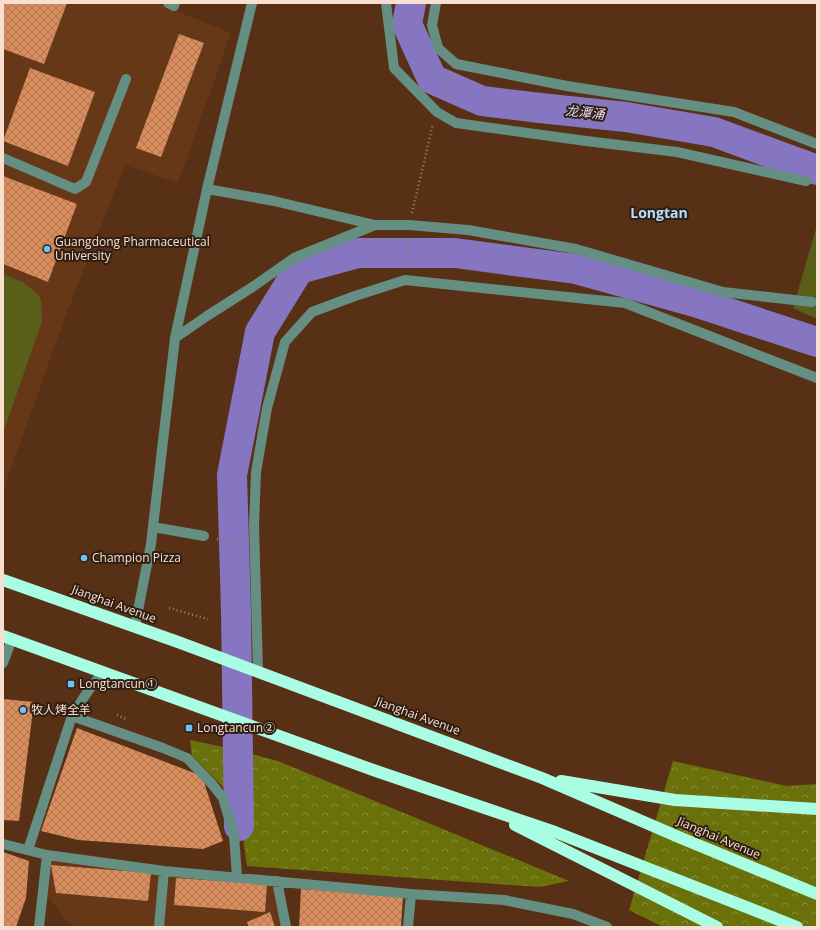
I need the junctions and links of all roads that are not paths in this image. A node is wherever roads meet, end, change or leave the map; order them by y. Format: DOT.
graph roads {
  1 [pos="168,3"];
  2 [pos="175,3"];
  3 [pos="252,3"];
  4 [pos="386,3"];
  5 [pos="436,3"];
  6 [pos="126,79"];
  7 [pos="817,144"];
  8 [pos="3,158"];
  9 [pos="806,181"];
  10 [pos="207,189"];
  11 [pos="375,225"];
  12 [pos="812,302"];
  13 [pos="175,338"];
  14 [pos="817,378"];
  15 [pos="153,527"];
  16 [pos="204,536"];
  17 [pos="3,580"];
  18 [pos="135,626"];
  19 [pos="8,637"];
  20 [pos="3,663"];
  21 [pos="258,671"];
  22 [pos="103,672"];
  23 [pos="72,716"];
  24 [pos="542,778"];
  25 [pos="477,806"];
  26 [pos="817,809"];
  27 [pos="3,844"];
  28 [pos="28,850"];
  29 [pos="47,855"];
  30 [pos="164,871"];
  31 [pos="237,877"];
  32 [pos="277,881"];
  33 [pos="411,894"];
  34 [pos="817,894"];
  35 [pos="39,927"];
  36 [pos="159,927"];
  37 [pos="286,927"];
  38 [pos="408,927"];
  39 [pos="607,927"];
  40 [pos="717,927"];
  41 [pos="797,927"];
  1 -- 2 [label="street"];
  3 -- 10 [label="street"];
  4 -- 9 [label="street"];
  5 -- 7 [label="street"];
  6 -- 8 [label="street"];
  10 -- 11 [label="street"];
  10 -- 13 [label="street"];
  11 -- 12 [label="street"];
  11 -- 13 [label="street"];
  13 -- 15 [label="street"];
  14 -- 21 [label="street"];
  15 -- 16 [label="street"];
  15 -- 18 [label="street"];
  17 -- 18 [label="highway, Jianghai Avenue"];
  18 -- 21 [label="highway, Jianghai Avenue"];
  19 -- 20 [label="street"];
  19 -- 22 [label="highway"];
  21 -- 24 [label="highway, Jianghai Avenue"];
  22 -- 23 [label="street"];
  22 -- 25 [label="highway"];
  23 -- 28 [label="street"];
  23 -- 31 [label="street"];
  24 -- 26 [label="highway"];
  24 -- 34 [label="highway, Jianghai Avenue"];
  25 -- 40 [label="highway"];
  25 -- 41 [label="highway"];
  27 -- 28 [label="street"];
  28 -- 29 [label="street"];
  29 -- 30 [label="street"];
  29 -- 35 [label="street"];
  30 -- 31 [label="street"];
  30 -- 36 [label="street"];
  31 -- 32 [label="street"];
  32 -- 33 [label="street"];
  32 -- 37 [label="street"];
  33 -- 38 [label="street"];
  33 -- 39 [label="street"];
}
